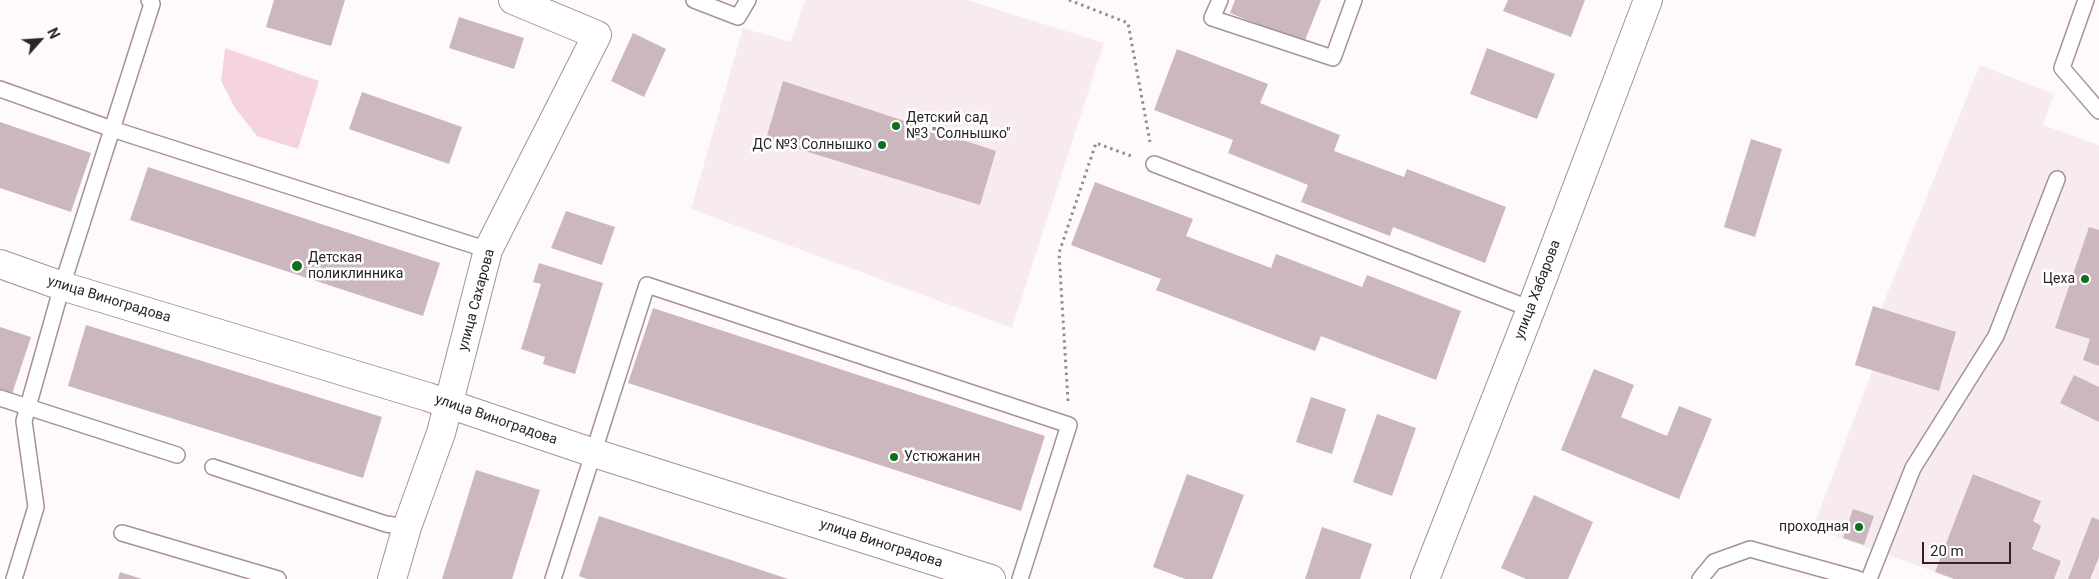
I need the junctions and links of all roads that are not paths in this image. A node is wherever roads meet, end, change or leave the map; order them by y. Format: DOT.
graph roads {
  1 [pos="149,0"];
  2 [pos="513,0"];
  3 [pos="694,0"];
  4 [pos="748,0"];
  5 [pos="1220,0"];
  6 [pos="1354,0"];
  7 [pos="1648,0"];
  8 [pos="2086,0"];
  9 [pos="0,89"];
  10 [pos="2099,111"];
  11 [pos="112,130"];
  12 [pos="1154,164"];
  13 [pos="2057,179"];
  14 [pos="488,250"];
  15 [pos="0,264"];
  16 [pos="62,286"];
  17 [pos="1531,309"];
  18 [pos="0,398"];
  19 [pos="448,405"];
  20 [pos="29,407"];
  21 [pos="594,453"];
  22 [pos="177,455"];
  23 [pos="213,467"];
  24 [pos="407,528"];
  25 [pos="122,533"];
  26 [pos="14,579"];
  27 [pos="278,579"];
  28 [pos="392,579"];
  29 [pos="553,579"];
  30 [pos="991,579"];
  31 [pos="1020,579"];
  32 [pos="1425,579"];
  33 [pos="1700,579"];
  34 [pos="1858,579"];
  35 [pos="1869,579"];
  1 -- 11 [label="lane"];
  2 -- 14 [label="street, улица Сахарова"];
  3 -- 4 [label="lane"];
  5 -- 6 [label="lane"];
  7 -- 17 [label="street, улица Хабарова"];
  8 -- 10 [label="lane"];
  9 -- 11 [label="lane"];
  11 -- 14 [label="lane"];
  11 -- 16 [label="lane"];
  12 -- 17 [label="lane"];
  13 -- 35 [label="lane"];
  14 -- 19 [label="street, улица Сахарова"];
  15 -- 16 [label="street, улица Виноградова"];
  16 -- 19 [label="street, улица Виноградова"];
  16 -- 20 [label="lane"];
  17 -- 32 [label="street, улица Хабарова"];
  18 -- 20 [label="lane"];
  19 -- 21 [label="street, улица Виноградова"];
  19 -- 24 [label="street, улица Сахарова"];
  20 -- 22 [label="lane"];
  20 -- 26 [label="lane"];
  21 -- 29 [label="lane"];
  21 -- 30 [label="street, улица Виноградова"];
  21 -- 31 [label="lane"];
  23 -- 24 [label="lane"];
  24 -- 28 [label="street, улица Сахарова"];
  25 -- 27 [label="lane"];
  33 -- 34 [label="lane"];
}
